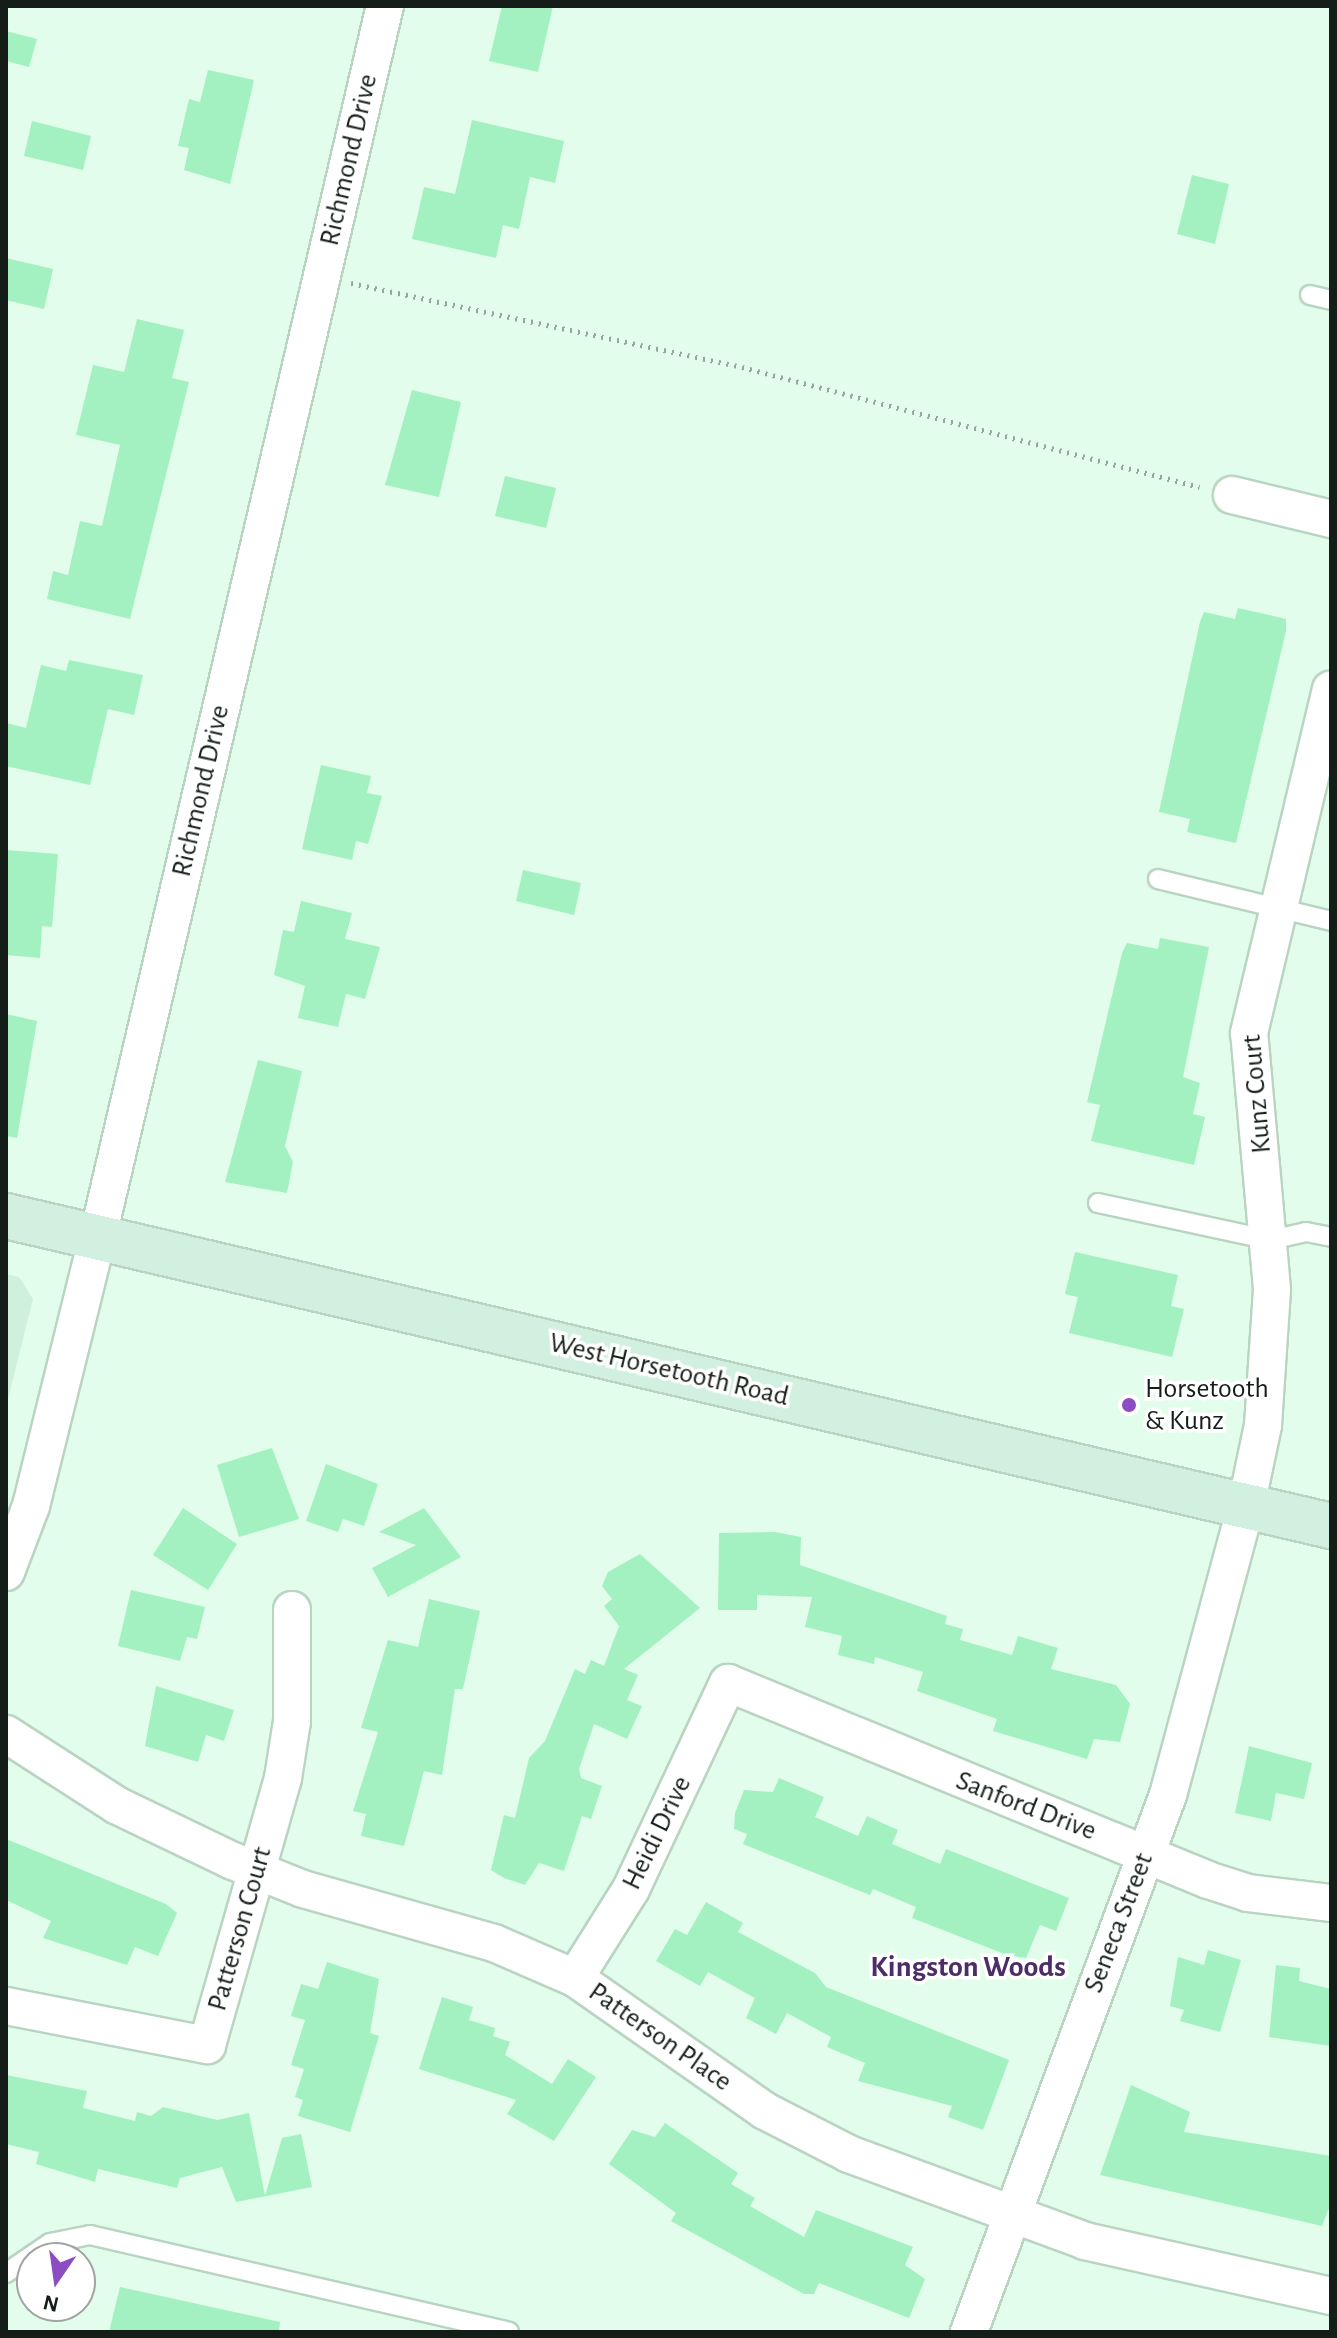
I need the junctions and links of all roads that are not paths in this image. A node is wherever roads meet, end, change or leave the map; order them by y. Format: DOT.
graph roads {
  1 [pos="385,6"];
  2 [pos="1310,295"];
  3 [pos="1331,300"];
  4 [pos="1232,495"];
  5 [pos="1331,519"];
  6 [pos="1331,690"];
  7 [pos="1158,879"];
  8 [pos="1275,908"];
  9 [pos="1331,921"];
  10 [pos="1098,1203"];
  11 [pos="6,1216"];
  12 [pos="98,1236"];
  13 [pos="1331,1237"];
  14 [pos="1271,1240"];
  15 [pos="1246,1506"];
  16 [pos="1331,1526"];
  17 [pos="6,1572"];
  18 [pos="292,1610"];
  19 [pos="728,1683"];
  20 [pos="6,1734"];
  21 [pos="1146,1852"];
  22 [pos="255,1870"];
  23 [pos="1331,1903"];
  24 [pos="575,1978"];
  25 [pos="6,2006"];
  26 [pos="1009,2213"];
  27 [pos="6,2273"];
  28 [pos="1331,2296"];
  29 [pos="509,2332"];
  30 [pos="969,2332"];
  1 -- 12 [label="street, Richmond Drive"];
  2 -- 3 [label="lane"];
  4 -- 5 [label="street"];
  6 -- 8 [label="street, Kunz Court"];
  7 -- 8 [label="lane"];
  8 -- 9 [label="lane"];
  8 -- 14 [label="street, Kunz Court"];
  10 -- 14 [label="lane"];
  11 -- 12 [label="main road, West Horsetooth Road"];
  12 -- 15 [label="main road, West Horsetooth Road"];
  12 -- 17 [label="street, Richmond Drive"];
  13 -- 14 [label="lane"];
  14 -- 15 [label="street, Kunz Court"];
  15 -- 16 [label="main road, West Horsetooth Road"];
  15 -- 21 [label="street, Seneca Street"];
  18 -- 22 [label="street, Patterson Court"];
  19 -- 21 [label="street, Sanford Drive"];
  19 -- 24 [label="street, Heidi Drive"];
  20 -- 22 [label="street, Patterson Place"];
  21 -- 23 [label="street, Sanford Drive"];
  21 -- 26 [label="street, Seneca Street"];
  22 -- 24 [label="street, Patterson Place"];
  22 -- 25 [label="street, Patterson Court"];
  24 -- 26 [label="street, Patterson Place"];
  26 -- 28 [label="street, Patterson Place"];
  26 -- 30 [label="street, Seneca Street"];
  27 -- 29 [label="lane"];
}
